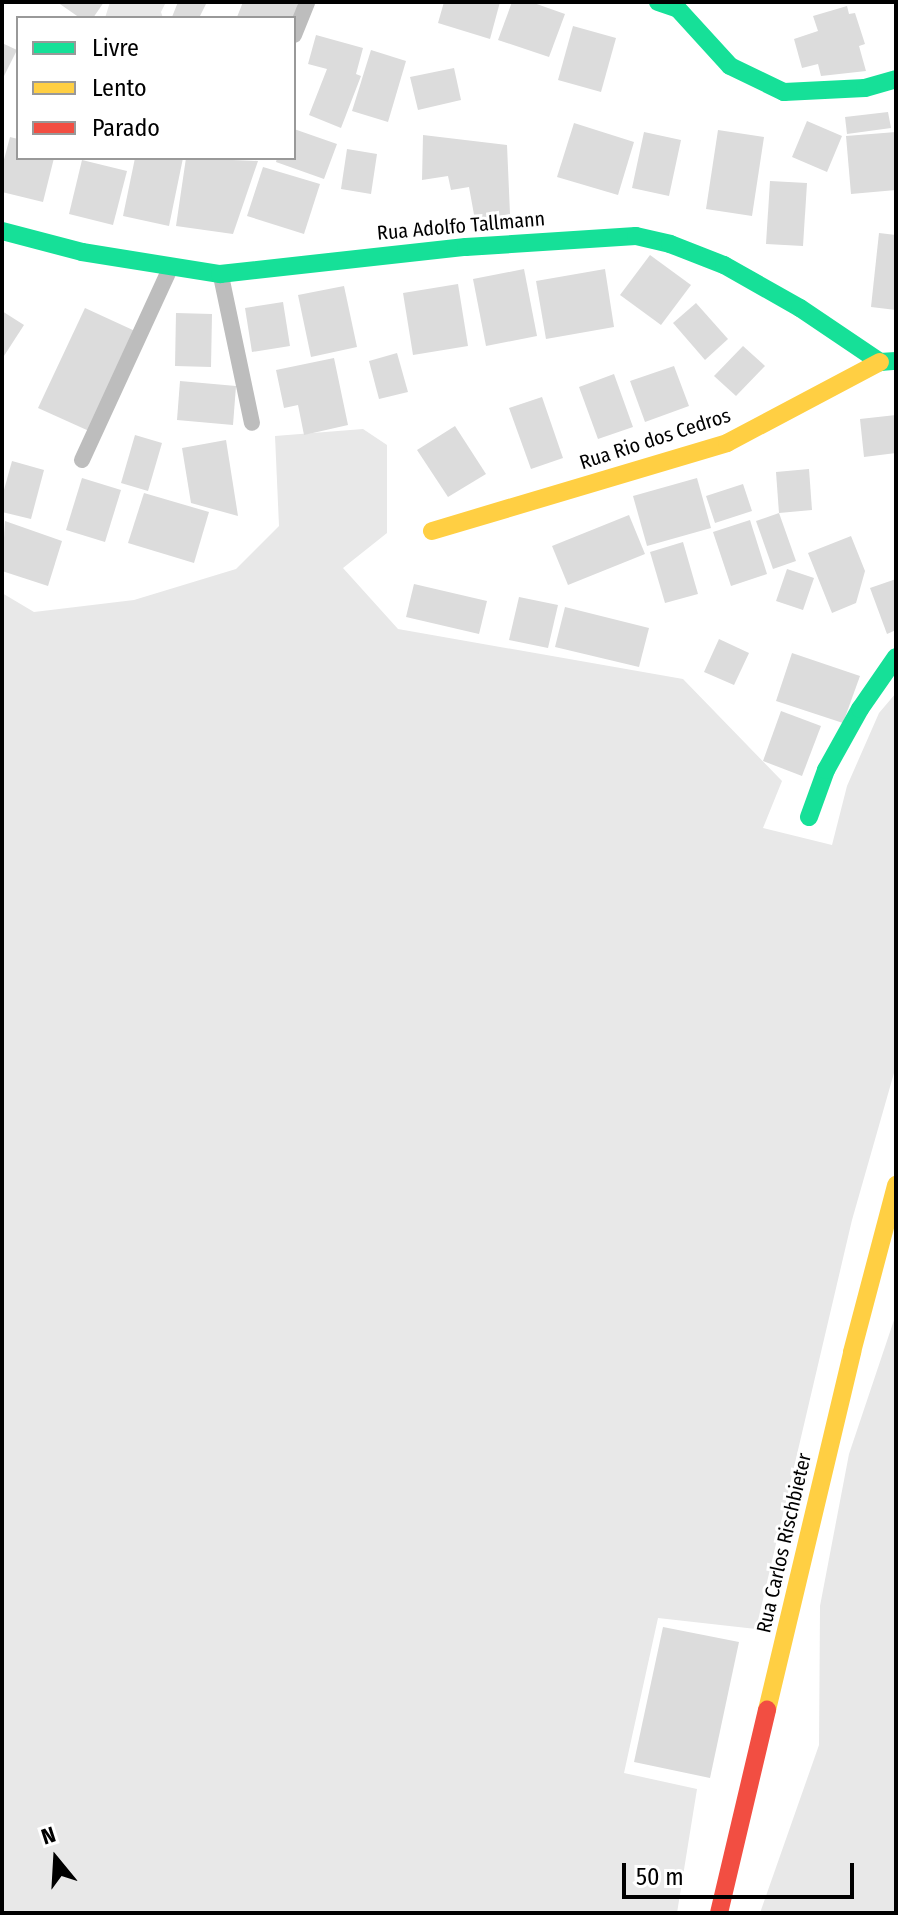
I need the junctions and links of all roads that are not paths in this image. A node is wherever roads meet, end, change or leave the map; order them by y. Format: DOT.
graph roads {
  1 [pos="307,2"];
  2 [pos="658,2"];
  3 [pos="296,30"];
  4 [pos="896,79"];
  5 [pos="2,231"];
  6 [pos="170,268"];
  7 [pos="220,274"];
  8 [pos="888,362"];
  9 [pos="252,423"];
  10 [pos="82,460"];
  11 [pos="432,531"];
  12 [pos="896,657"];
  13 [pos="809,817"];
  14 [pos="896,1185"];
  15 [pos="719,1913"];
  1 -- 3 [label="lane"];
  2 -- 4 [label="street"];
  5 -- 6 [label="street, Rua Adolfo Tallmann"];
  6 -- 7 [label="street, Rua Adolfo Tallmann"];
  6 -- 10 [label="lane"];
  7 -- 8 [label="street, Rua Adolfo Tallmann"];
  7 -- 9 [label="lane"];
  8 -- 11 [label="street, Rua Rio dos Cedros"];
  12 -- 13 [label="street"];
  14 -- 15 [label="street, Rua Carlos Rischbieter"];
}
